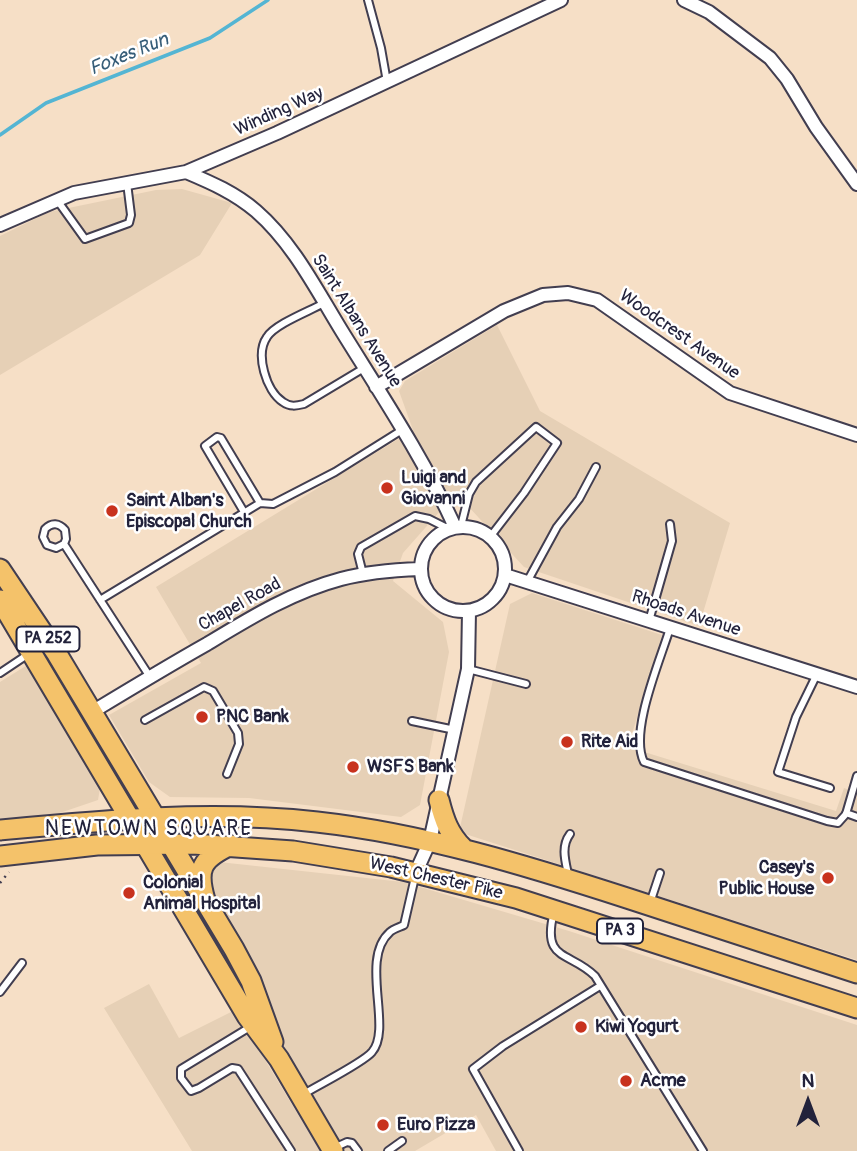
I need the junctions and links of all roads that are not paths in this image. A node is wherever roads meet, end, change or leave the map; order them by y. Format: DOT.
graph roads {
  1 [pos="368,0"];
  2 [pos="561,0"];
  3 [pos="684,0"];
  4 [pos="387,82"];
  5 [pos="186,172"];
  6 [pos="127,183"];
  7 [pos="857,184"];
  8 [pos="57,200"];
  9 [pos="2,220"];
  10 [pos="324,303"];
  11 [pos="364,368"];
  12 [pos="376,387"];
  13 [pos="402,430"];
  14 [pos="857,435"];
  15 [pos="596,467"];
  16 [pos="260,503"];
  17 [pos="244,512"];
  18 [pos="670,524"];
  19 [pos="455,527"];
  20 [pos="490,537"];
  21 [pos="64,544"];
  22 [pos="0,569"];
  23 [pos="420,569"];
  24 [pos="363,573"];
  25 [pos="505,575"];
  26 [pos="527,582"];
  27 [pos="0,600"];
  28 [pos="100,600"];
  29 [pos="469,611"];
  30 [pos="649,621"];
  31 [pos="671,628"];
  32 [pos="31,652"];
  33 [pos="468,669"];
  34 [pos="0,673"];
  35 [pos="817,674"];
  36 [pos="150,677"];
  37 [pos="526,684"];
  38 [pos="857,687"];
  39 [pos="92,712"];
  40 [pos="145,720"];
  41 [pos="412,721"];
  42 [pos="456,731"];
  43 [pos="227,774"];
  44 [pos="857,776"];
  45 [pos="830,788"];
  46 [pos="439,800"];
  47 [pos="846,813"];
  48 [pos="155,817"];
  49 [pos="857,817"];
  50 [pos="131,818"];
  51 [pos="0,830"];
  52 [pos="570,834"];
  53 [pos="430,841"];
  54 [pos="145,844"];
  55 [pos="171,844"];
  56 [pos="231,845"];
  57 [pos="463,848"];
  58 [pos="5,863"];
  59 [pos="416,872"];
  60 [pos="660,873"];
  61 [pos="569,879"];
  62 [pos="205,900"];
  63 [pos="649,905"];
  64 [pos="554,910"];
  65 [pos="22,963"];
  66 [pos="857,973"];
  67 [pos="600,986"];
  68 [pos="0,992"];
  69 [pos="857,1008"];
  70 [pos="254,1025"];
  71 [pos="279,1059"];
  72 [pos="300,1096"];
  73 [pos="402,1141"];
  74 [pos="290,1151"];
  75 [pos="331,1151"];
  76 [pos="358,1151"];
  77 [pos="388,1151"];
  78 [pos="519,1151"];
  79 [pos="703,1151"];
  1 -- 4 [label="lane"];
  2 -- 4 [label="street, Winding Way"];
  3 -- 7 [label="street"];
  4 -- 5 [label="street, Winding Way"];
  5 -- 6 [label="street, Winding Way"];
  5 -- 10 [label="street, Saint Albans Avenue"];
  6 -- 8 [label="street, Winding Way"];
  6 -- 8 [label="lane"];
  8 -- 9 [label="street, Winding Way"];
  10 -- 11 [label="street, Saint Albans Avenue"];
  10 -- 11 [label="lane"];
  11 -- 12 [label="street, Saint Albans Avenue"];
  12 -- 13 [label="street, Saint Albans Avenue"];
  12 -- 14 [label="street, Woodcrest Avenue"];
  13 -- 16 [label="lane"];
  13 -- 19 [label="street, Saint Albans Avenue"];
  15 -- 26 [label="lane"];
  16 -- 17 [label="lane"];
  16 -- 17 [label="lane"];
  17 -- 28 [label="lane"];
  18 -- 30 [label="lane"];
  19 -- 20 [label="street"];
  19 -- 20 [label="lane"];
  19 -- 23 [label="street"];
  19 -- 24 [label="lane"];
  20 -- 25 [label="street"];
  21 -- 28 [label="lane"];
  22 -- 39 [label="main road, PA 252"];
  23 -- 24 [label="street, Chapel Road"];
  23 -- 29 [label="street"];
  24 -- 36 [label="street, Chapel Road"];
  25 -- 26 [label="street, Rhoads Avenue"];
  25 -- 29 [label="street"];
  26 -- 30 [label="street, Rhoads Avenue"];
  27 -- 32 [label="main road, PA 252"];
  28 -- 36 [label="lane"];
  29 -- 33 [label="street"];
  30 -- 31 [label="street, Rhoads Avenue"];
  31 -- 35 [label="street, Rhoads Avenue"];
  31 -- 47 [label="lane"];
  32 -- 34 [label="lane"];
  32 -- 50 [label="main road, PA 252"];
  33 -- 37 [label="lane"];
  33 -- 42 [label="street"];
  35 -- 38 [label="street, Rhoads Avenue"];
  35 -- 45 [label="lane"];
  36 -- 39 [label="street, Chapel Road"];
  39 -- 48 [label="main road, PA 252"];
  40 -- 43 [label="lane"];
  41 -- 42 [label="lane"];
  42 -- 46 [label="street"];
  44 -- 47 [label="lane"];
  46 -- 53 [label="street"];
  46 -- 57 [label="main road"];
  47 -- 49 [label="lane"];
  48 -- 50 [label="main road, West Chester Pike / PA 3"];
  48 -- 53 [label="main road, West Chester Pike / PA 3"];
  48 -- 55 [label="main road, PA 252"];
  50 -- 51 [label="main road, West Chester Pike / PA 3"];
  50 -- 54 [label="main road, PA 252"];
  52 -- 61 [label="lane"];
  53 -- 57 [label="main road, West Chester Pike / PA 3"];
  53 -- 59 [label="street"];
  54 -- 55 [label="main road, West Chester Pike / PA 3"];
  54 -- 58 [label="main road, West Chester Pike / PA 3"];
  54 -- 70 [label="main road, PA 252"];
  55 -- 56 [label="main road, West Chester Pike / PA 3"];
  55 -- 62 [label="main road, PA 252"];
  56 -- 59 [label="main road, West Chester Pike / PA 3"];
  56 -- 62 [label="main road"];
  57 -- 61 [label="main road, West Chester Pike / PA 3"];
  59 -- 64 [label="main road, West Chester Pike / PA 3"];
  59 -- 72 [label="lane"];
  60 -- 63 [label="lane"];
  61 -- 63 [label="main road, West Chester Pike / PA 3"];
  62 -- 71 [label="main road, PA 252"];
  63 -- 66 [label="main road, West Chester Pike / PA 3"];
  64 -- 67 [label="lane"];
  64 -- 69 [label="main road, West Chester Pike / PA 3"];
  65 -- 68 [label="lane"];
  67 -- 78 [label="lane"];
  67 -- 79 [label="lane"];
  70 -- 71 [label="main road, PA 252"];
  70 -- 74 [label="lane"];
  71 -- 72 [label="main road, PA 252"];
  72 -- 75 [label="main road, PA 252"];
  73 -- 77 [label="lane"];
  75 -- 76 [label="lane"];
}
